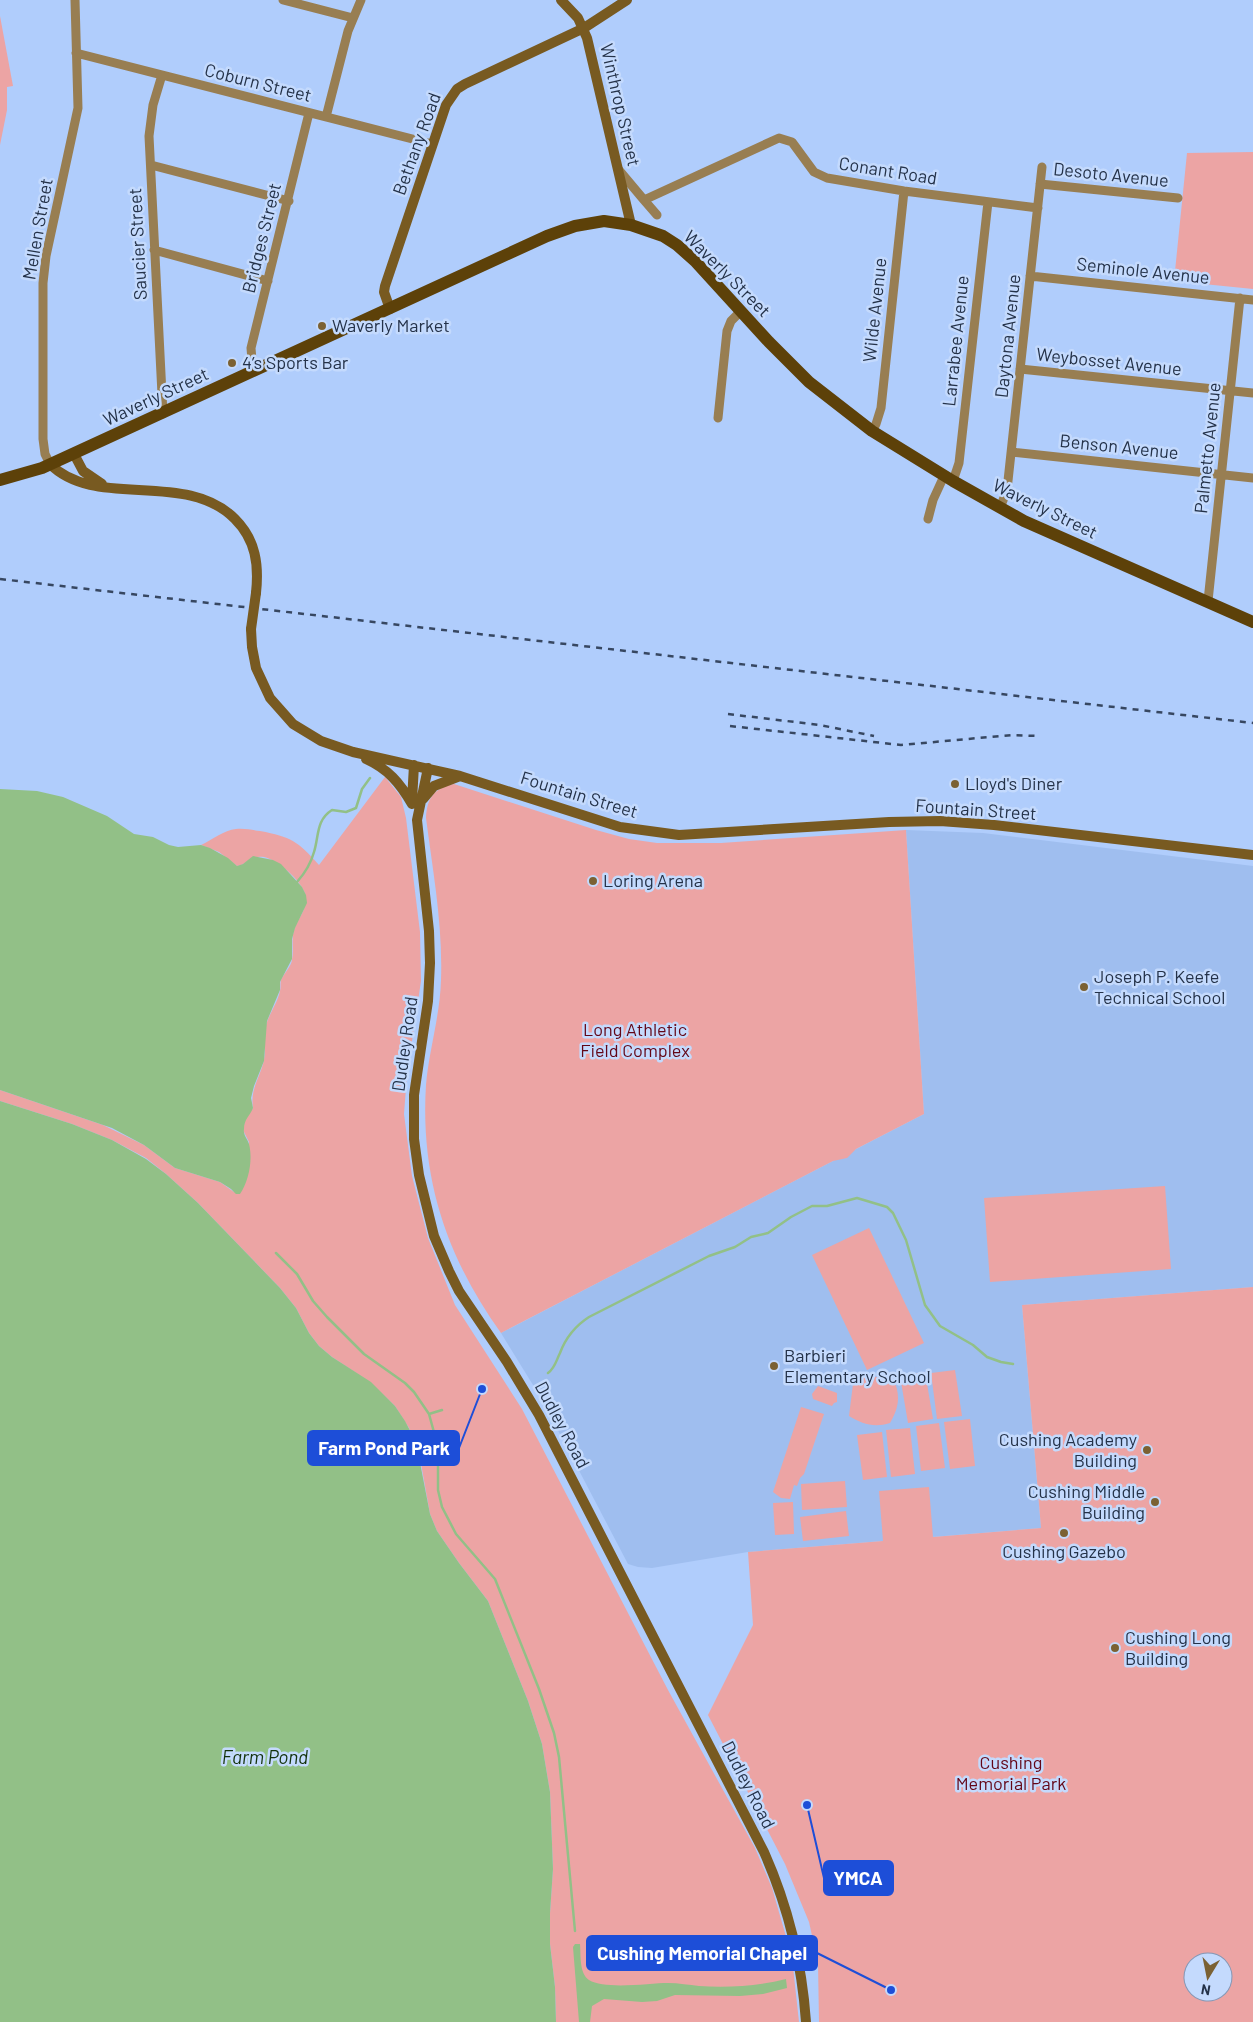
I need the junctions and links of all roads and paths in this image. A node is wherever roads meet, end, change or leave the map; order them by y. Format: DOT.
graph roads {
  1 [pos="75,0"];
  2 [pos="283,0"];
  3 [pos="361,0"];
  4 [pos="561,0"];
  5 [pos="627,0"];
  6 [pos="353,18"];
  7 [pos="584,28"];
  8 [pos="76,53"];
  9 [pos="162,75"];
  10 [pos="309,113"];
  11 [pos="326,117"];
  12 [pos="432,144"];
  13 [pos="151,165"];
  14 [pos="1042,167"];
  15 [pos="618,169"];
  16 [pos="1040,184"];
  17 [pos="904,191"];
  18 [pos="1178,198"];
  19 [pos="644,200"];
  20 [pos="288,202"];
  21 [pos="988,202"];
  22 [pos="1038,208"];
  23 [pos="657,215"];
  24 [pos="631,225"];
  25 [pos="154,250"];
  26 [pos="1030,276"];
  27 [pos="268,281"];
  28 [pos="1240,298"];
  29 [pos="1253,300"];
  30 [pos="390,309"];
  31 [pos="742,311"];
  32 [pos="1020,369"];
  33 [pos="256,370"];
  34 [pos="1230,391"];
  35 [pos="1253,393"];
  36 [pos="163,414"];
  37 [pos="718,418"];
  38 [pos="872,431"];
  39 [pos="1012,452"];
  40 [pos="74,454"];
  41 [pos="50,464"];
  42 [pos="1222,474"];
  43 [pos="949,478"];
  44 [pos="1253,478"];
  45 [pos="0,480"];
  46 [pos="108,487"];
  47 [pos="1000,508"];
  48 [pos="928,519"];
  49 [pos="1208,601"];
  50 [pos="1253,622"];
  51 [pos="346,750"];
  52 [pos="414,765"];
  53 [pos="428,768"];
  54 [pos="460,776"];
  55 [pos="416,804"];
  56 [pos="1253,855"];
  57 [pos="806,2022"];
  1 -- 8 [label="street, Mellen Street"];
  2 -- 6 [label="street"];
  3 -- 6 [label="street"];
  4 -- 7 [label="street, Winthrop Street"];
  5 -- 7 [label="street, Bethany Road"];
  6 -- 11 [label="street"];
  7 -- 12 [label="street, Bethany Road"];
  7 -- 15 [label="street, Winthrop Street"];
  8 -- 9 [label="street, Coburn Street"];
  8 -- 41 [label="street, Mellen Street"];
  9 -- 10 [label="street, Coburn Street"];
  9 -- 13 [label="street, Saucier Street"];
  10 -- 11 [label="street, Coburn Street"];
  10 -- 20 [label="street, Bridges Street"];
  11 -- 12 [label="street, Coburn Street"];
  12 -- 30 [label="street, Bethany Road"];
  13 -- 20 [label="street"];
  13 -- 25 [label="street, Saucier Street"];
  14 -- 16 [label="street, Daytona Avenue"];
  15 -- 19 [label="street"];
  15 -- 24 [label="street, Winthrop Street"];
  16 -- 18 [label="street, Desoto Avenue"];
  16 -- 22 [label="street, Daytona Avenue"];
  17 -- 19 [label="street, Conant Road"];
  17 -- 21 [label="street, Conant Road"];
  17 -- 38 [label="street, Wilde Avenue"];
  19 -- 23 [label="street"];
  20 -- 27 [label="street, Bridges Street"];
  21 -- 22 [label="street, Conant Road"];
  21 -- 43 [label="street, Larrabee Avenue"];
  22 -- 26 [label="street, Daytona Avenue"];
  24 -- 30 [label="main road, Waverly Street"];
  24 -- 31 [label="main road, Waverly Street"];
  25 -- 27 [label="street"];
  25 -- 36 [label="street, Saucier Street"];
  26 -- 28 [label="street, Seminole Avenue"];
  26 -- 32 [label="street, Daytona Avenue"];
  27 -- 33 [label="street, Bridges Street"];
  28 -- 29 [label="street, Seminole Avenue"];
  28 -- 34 [label="street, Palmetto Avenue"];
  30 -- 33 [label="main road, Waverly Street"];
  31 -- 37 [label="street"];
  31 -- 38 [label="main road, Waverly Street"];
  32 -- 34 [label="street, Weybosset Avenue"];
  32 -- 39 [label="street, Daytona Avenue"];
  33 -- 36 [label="main road, Waverly Street"];
  34 -- 35 [label="street, Weybosset Avenue"];
  34 -- 42 [label="street, Palmetto Avenue"];
  36 -- 40 [label="main road, Waverly Street"];
  38 -- 43 [label="main road, Waverly Street"];
  39 -- 42 [label="street, Benson Avenue"];
  39 -- 47 [label="street, Daytona Avenue"];
  40 -- 41 [label="main road, Waverly Street"];
  40 -- 46 [label="street, Fountain Street"];
  41 -- 45 [label="main road, Waverly Street"];
  41 -- 46 [label="street, Fountain Street"];
  42 -- 44 [label="street, Benson Avenue"];
  42 -- 49 [label="street, Palmetto Avenue"];
  43 -- 47 [label="main road, Waverly Street"];
  43 -- 48 [label="street, Larrabee Avenue"];
  46 -- 51 [label="street, Fountain Street, bridge"];
  47 -- 49 [label="main road, Waverly Street"];
  49 -- 50 [label="main road, Waverly Street"];
  51 -- 52 [label="street, Fountain Street"];
  51 -- 55 [label="street"];
  52 -- 53 [label="street, Fountain Street"];
  52 -- 55 [label="street, Dudley Road"];
  53 -- 54 [label="street, Fountain Street"];
  53 -- 55 [label="street, Dudley Road"];
  54 -- 55 [label="street"];
  54 -- 56 [label="street, Fountain Street"];
  55 -- 57 [label="street, Dudley Road"];
}
